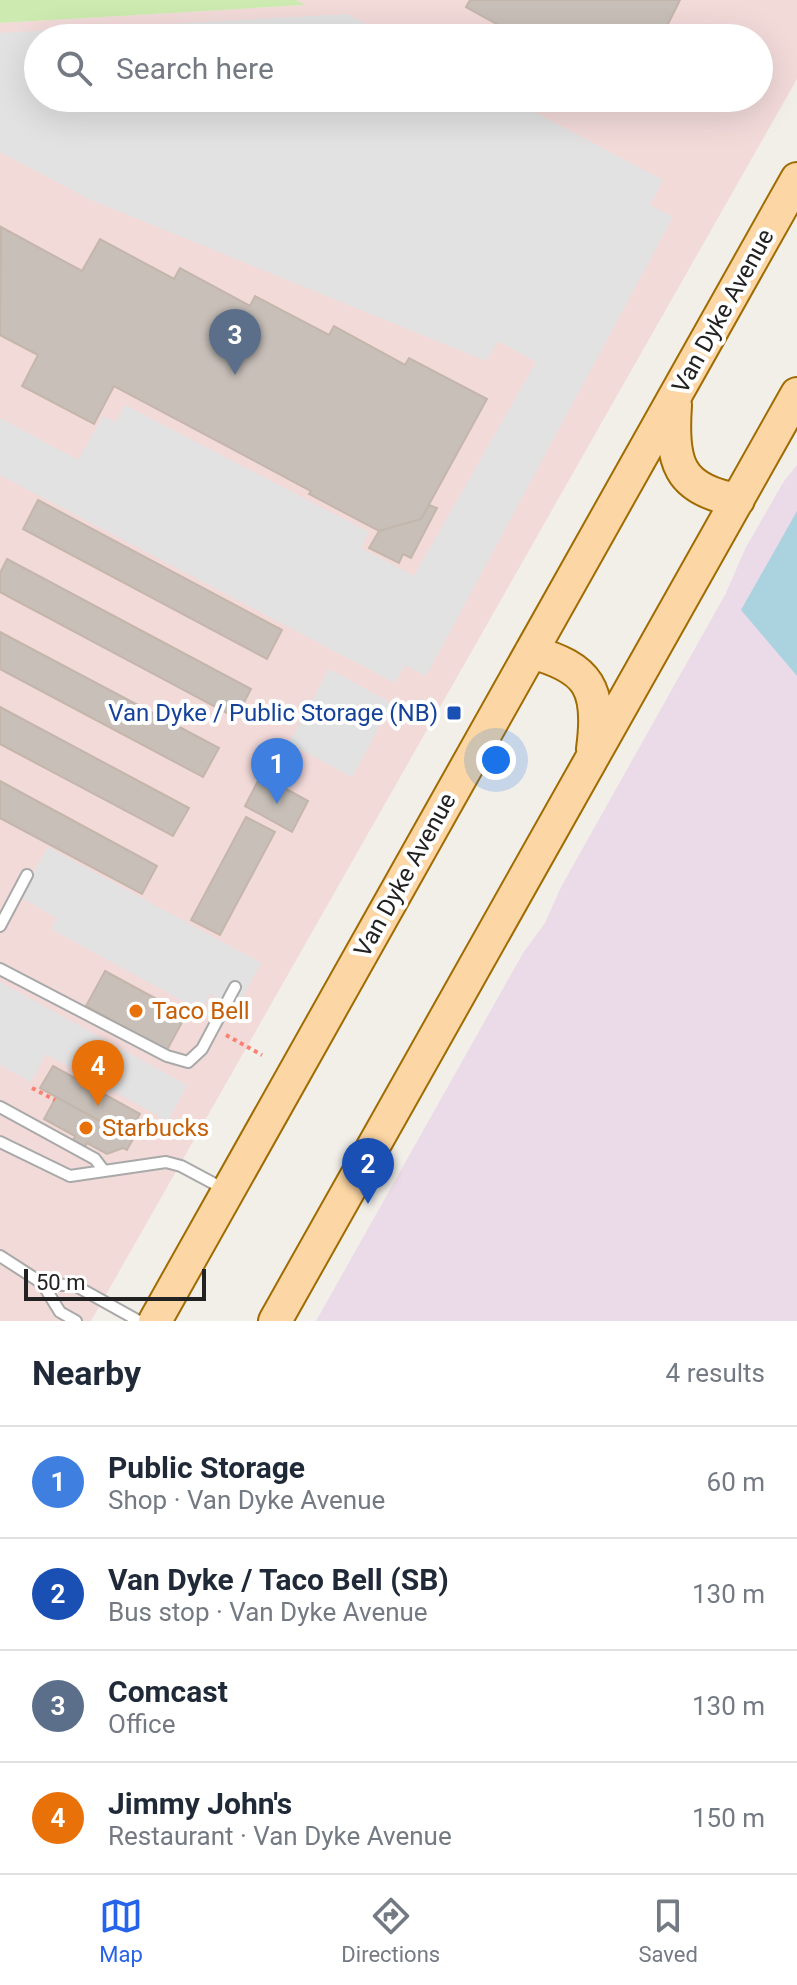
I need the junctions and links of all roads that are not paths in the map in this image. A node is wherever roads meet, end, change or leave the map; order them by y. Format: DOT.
graph roads {
  1 [pos="797,179"];
  2 [pos="797,394"];
  3 [pos="675,398"];
  4 [pos="738,500"];
  5 [pos="531,652"];
  6 [pos="591,760"];
  7 [pos="27,875"];
  8 [pos="0,926"];
  9 [pos="0,969"];
  10 [pos="235,987"];
  11 [pos="0,1107"];
  12 [pos="0,1142"];
  13 [pos="104,1171"];
  14 [pos="228,1191"];
  15 [pos="0,1256"];
  16 [pos="42,1283"];
  17 [pos="76,1321"];
  18 [pos="139,1321"];
  19 [pos="155,1321"];
  20 [pos="275,1321"];
  1 -- 3 [label="main road, Van Dyke Avenue"];
  2 -- 4 [label="main road"];
  3 -- 4 [label="main road"];
  3 -- 5 [label="main road, Van Dyke Avenue"];
  4 -- 6 [label="main road"];
  5 -- 6 [label="main road"];
  5 -- 14 [label="main road, Van Dyke Avenue"];
  6 -- 20 [label="main road"];
  7 -- 8 [label="lane"];
  9 -- 10 [label="lane"];
  11 -- 13 [label="lane"];
  12 -- 13 [label="lane"];
  13 -- 14 [label="lane"];
  14 -- 19 [label="main road, Van Dyke Avenue"];
  15 -- 16 [label="lane"];
  16 -- 17 [label="lane"];
  16 -- 18 [label="lane"];
}
